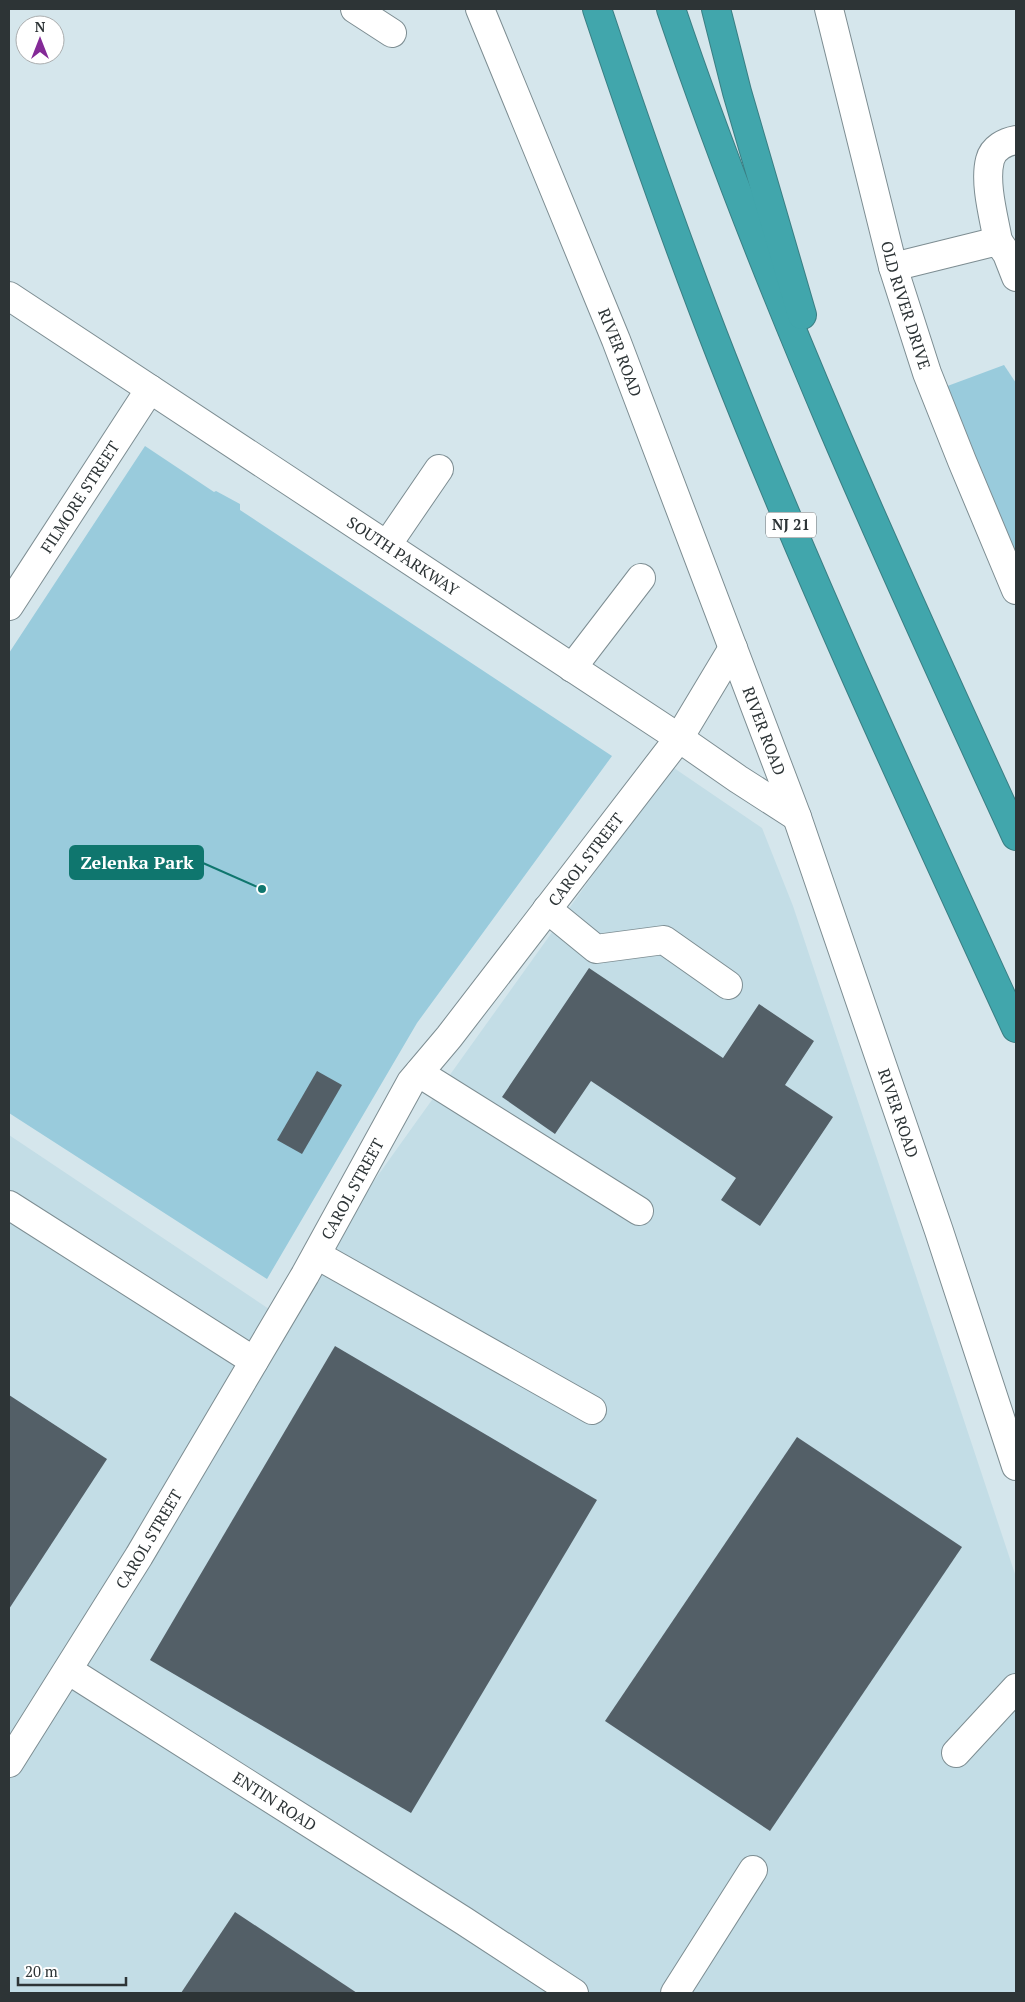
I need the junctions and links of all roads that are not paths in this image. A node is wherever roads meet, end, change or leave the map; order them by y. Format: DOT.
graph roads {
  1 [pos="355,9"];
  2 [pos="480,9"];
  3 [pos="597,9"];
  4 [pos="671,9"];
  5 [pos="716,9"];
  6 [pos="829,9"];
  7 [pos="392,33"];
  8 [pos="1016,140"];
  9 [pos="998,241"];
  10 [pos="893,267"];
  11 [pos="1016,277"];
  12 [pos="9,296"];
  13 [pos="150,389"];
  14 [pos="843,453"];
  15 [pos="439,469"];
  16 [pos="386,545"];
  17 [pos="641,578"];
  18 [pos="1016,590"];
  19 [pos="9,606"];
  20 [pos="733,648"];
  21 [pos="572,668"];
  22 [pos="679,738"];
  23 [pos="797,817"];
  24 [pos="1016,836"];
  25 [pos="547,909"];
  26 [pos="728,985"];
  27 [pos="1016,1028"];
  28 [pos="419,1073"];
  29 [pos="9,1205"];
  30 [pos="639,1211"];
  31 [pos="317,1255"];
  32 [pos="254,1361"];
  33 [pos="592,1410"];
  34 [pos="1016,1466"];
  35 [pos="68,1670"];
  36 [pos="1016,1688"];
  37 [pos="956,1753"];
  38 [pos="9,1763"];
  39 [pos="753,1870"];
  40 [pos="574,1993"];
  41 [pos="675,1993"];
  1 -- 7 [label="street"];
  2 -- 20 [label="street, RIVER ROAD"];
  3 -- 27 [label="highway, NJ 21"];
  4 -- 14 [label="highway"];
  5 -- 14 [label="highway"];
  6 -- 10 [label="street, OLD RIVER DRIVE"];
  8 -- 9 [label="street"];
  9 -- 10 [label="street"];
  9 -- 11 [label="street"];
  10 -- 18 [label="street, OLD RIVER DRIVE"];
  12 -- 13 [label="street, SOUTH PARKWAY"];
  13 -- 16 [label="street, SOUTH PARKWAY"];
  13 -- 19 [label="street, FILMORE STREET"];
  14 -- 24 [label="highway"];
  15 -- 16 [label="street"];
  16 -- 21 [label="street, SOUTH PARKWAY"];
  17 -- 21 [label="street"];
  20 -- 22 [label="street, CAROL STREET"];
  20 -- 23 [label="street, RIVER ROAD"];
  21 -- 22 [label="street, SOUTH PARKWAY"];
  22 -- 23 [label="street, SOUTH PARKWAY"];
  22 -- 25 [label="street, CAROL STREET"];
  23 -- 34 [label="street, RIVER ROAD"];
  25 -- 26 [label="street"];
  25 -- 28 [label="street, CAROL STREET"];
  28 -- 30 [label="street"];
  28 -- 31 [label="street, CAROL STREET"];
  29 -- 32 [label="street"];
  31 -- 32 [label="street, CAROL STREET"];
  31 -- 33 [label="street"];
  32 -- 35 [label="street, CAROL STREET"];
  35 -- 38 [label="street"];
  35 -- 40 [label="street, ENTIN ROAD"];
  36 -- 37 [label="street"];
  39 -- 41 [label="street"];
}
